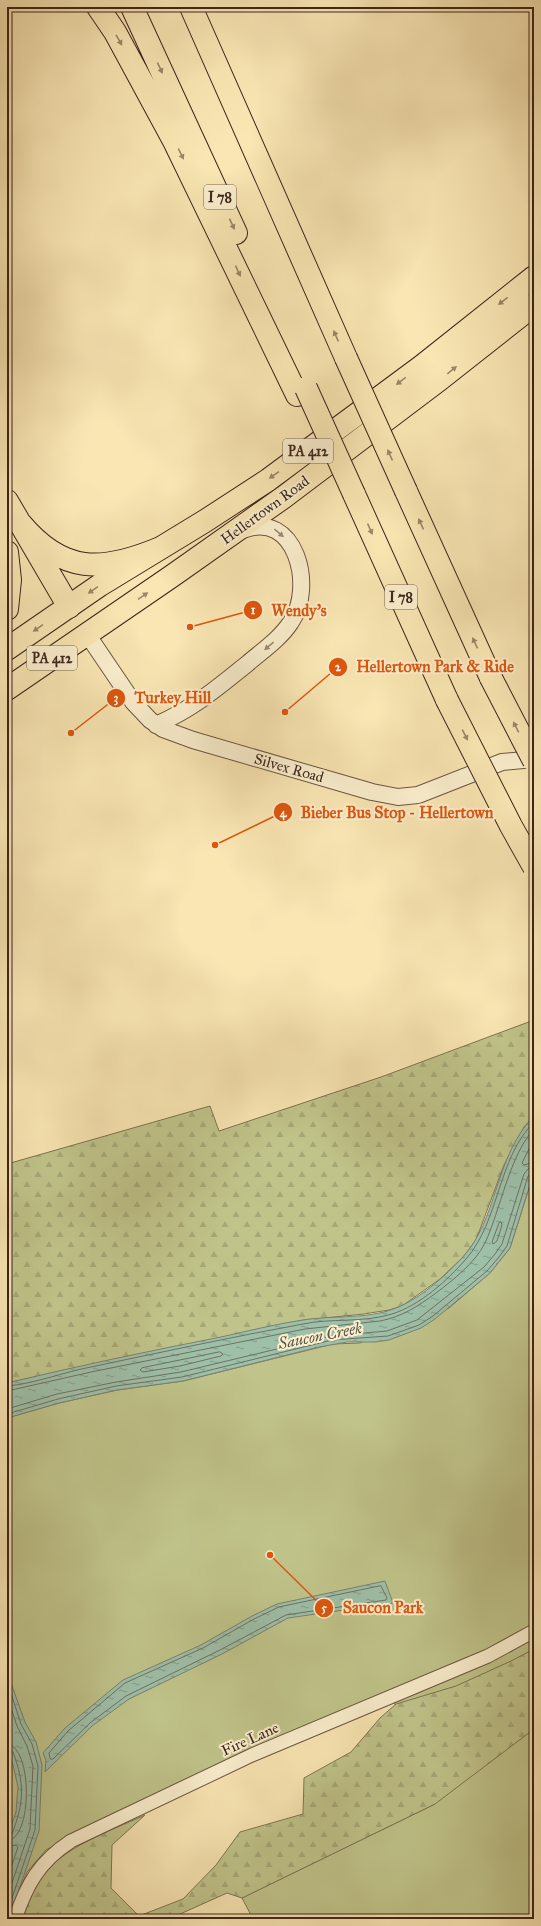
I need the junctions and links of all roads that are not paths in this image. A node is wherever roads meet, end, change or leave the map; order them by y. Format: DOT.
graph roads {
  1 [pos="98,7"];
  2 [pos="132,7"];
  3 [pos="191,7"];
  4 [pos="198,7"];
  5 [pos="534,277"];
  6 [pos="534,305"];
  7 [pos="326,314"];
  8 [pos="302,391"];
  9 [pos="7,501"];
  10 [pos="14,527"];
  11 [pos="219,544"];
  12 [pos="158,549"];
  13 [pos="7,552"];
  14 [pos="69,607"];
  15 [pos="7,609"];
  16 [pos="88,634"];
  17 [pos="7,649"];
  18 [pos="7,689"];
  19 [pos="156,725"];
  20 [pos="534,760"];
  21 [pos="534,867"];
  22 [pos="534,1631"];
  23 [pos="15,1919"];
  1 -- 8 [label="highway, one-way"];
  2 -- 8 [label="highway, I 78, one-way"];
  3 -- 7 [label="highway"];
  4 -- 7 [label="highway"];
  5 -- 12 [label="highway, Hellertown Road / PA 412, one-way"];
  11 -- 6 [label="highway, Hellertown Road / PA 412, one-way"];
  20 -- 7 [label="highway, one-way, bridge"];
  8 -- 21 [label="highway, I 78, one-way, bridge"];
  9 -- 10 [label="highway"];
  10 -- 12 [label="highway"];
  10 -- 14 [label="highway"];
  16 -- 11 [label="highway, Hellertown Road / PA 412, one-way"];
  11 -- 19 [label="street, one-way"];
  12 -- 14 [label="highway, Hellertown Road / PA 412, one-way"];
  13 -- 15 [label="highway"];
  14 -- 16 [label="highway"];
  14 -- 17 [label="highway, Hellertown Road / PA 412, one-way"];
  16 -- 18 [label="highway, Hellertown Road / PA 412"];
  16 -- 19 [label="street, Silvex Road"];
  19 -- 20 [label="street, Silvex Road"];
  22 -- 23 [label="street, Fire Lane"];
}
